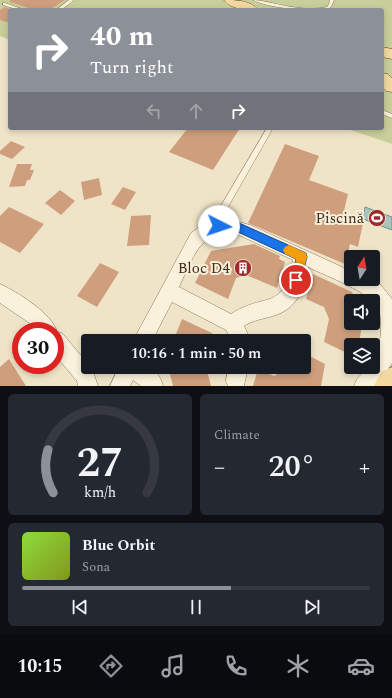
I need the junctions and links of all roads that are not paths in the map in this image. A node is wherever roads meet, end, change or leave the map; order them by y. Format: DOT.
graph roads {
  1 [pos="72,0"];
  2 [pos="231,0"];
  3 [pos="255,0"];
  4 [pos="4,4"];
  5 [pos="17,8"];
  6 [pos="61,8"];
  7 [pos="248,8"];
  8 [pos="303,8"];
  9 [pos="384,80"];
  10 [pos="392,87"];
  11 [pos="269,130"];
  12 [pos="212,228"];
  13 [pos="302,257"];
  14 [pos="168,291"];
  15 [pos="0,293"];
  16 [pos="41,322"];
  17 [pos="232,324"];
  18 [pos="146,334"];
  19 [pos="238,334"];
  20 [pos="64,352"];
  21 [pos="71,361"];
  22 [pos="126,374"];
  23 [pos="142,374"];
  24 [pos="392,383"];
  25 [pos="80,386"];
  26 [pos="88,386"];
  27 [pos="120,386"];
  28 [pos="153,386"];
  29 [pos="364,386"];
  30 [pos="390,386"];
  1 -- 6 [label="lane"];
  2 -- 7 [label="main road"];
  3 -- 8 [label="lane"];
  4 -- 5 [label="lane"];
  9 -- 10 [label="main road"];
  11 -- 12 [label="lane"];
  12 -- 13 [label="street"];
  12 -- 14 [label="street"];
  13 -- 17 [label="street"];
  13 -- 29 [label="street"];
  14 -- 17 [label="street"];
  14 -- 18 [label="street"];
  15 -- 16 [label="street"];
  17 -- 19 [label="street"];
  20 -- 21 [label="street"];
  21 -- 25 [label="street"];
  21 -- 26 [label="street"];
  22 -- 27 [label="street"];
  23 -- 28 [label="street"];
  24 -- 30 [label="main road"];
}
